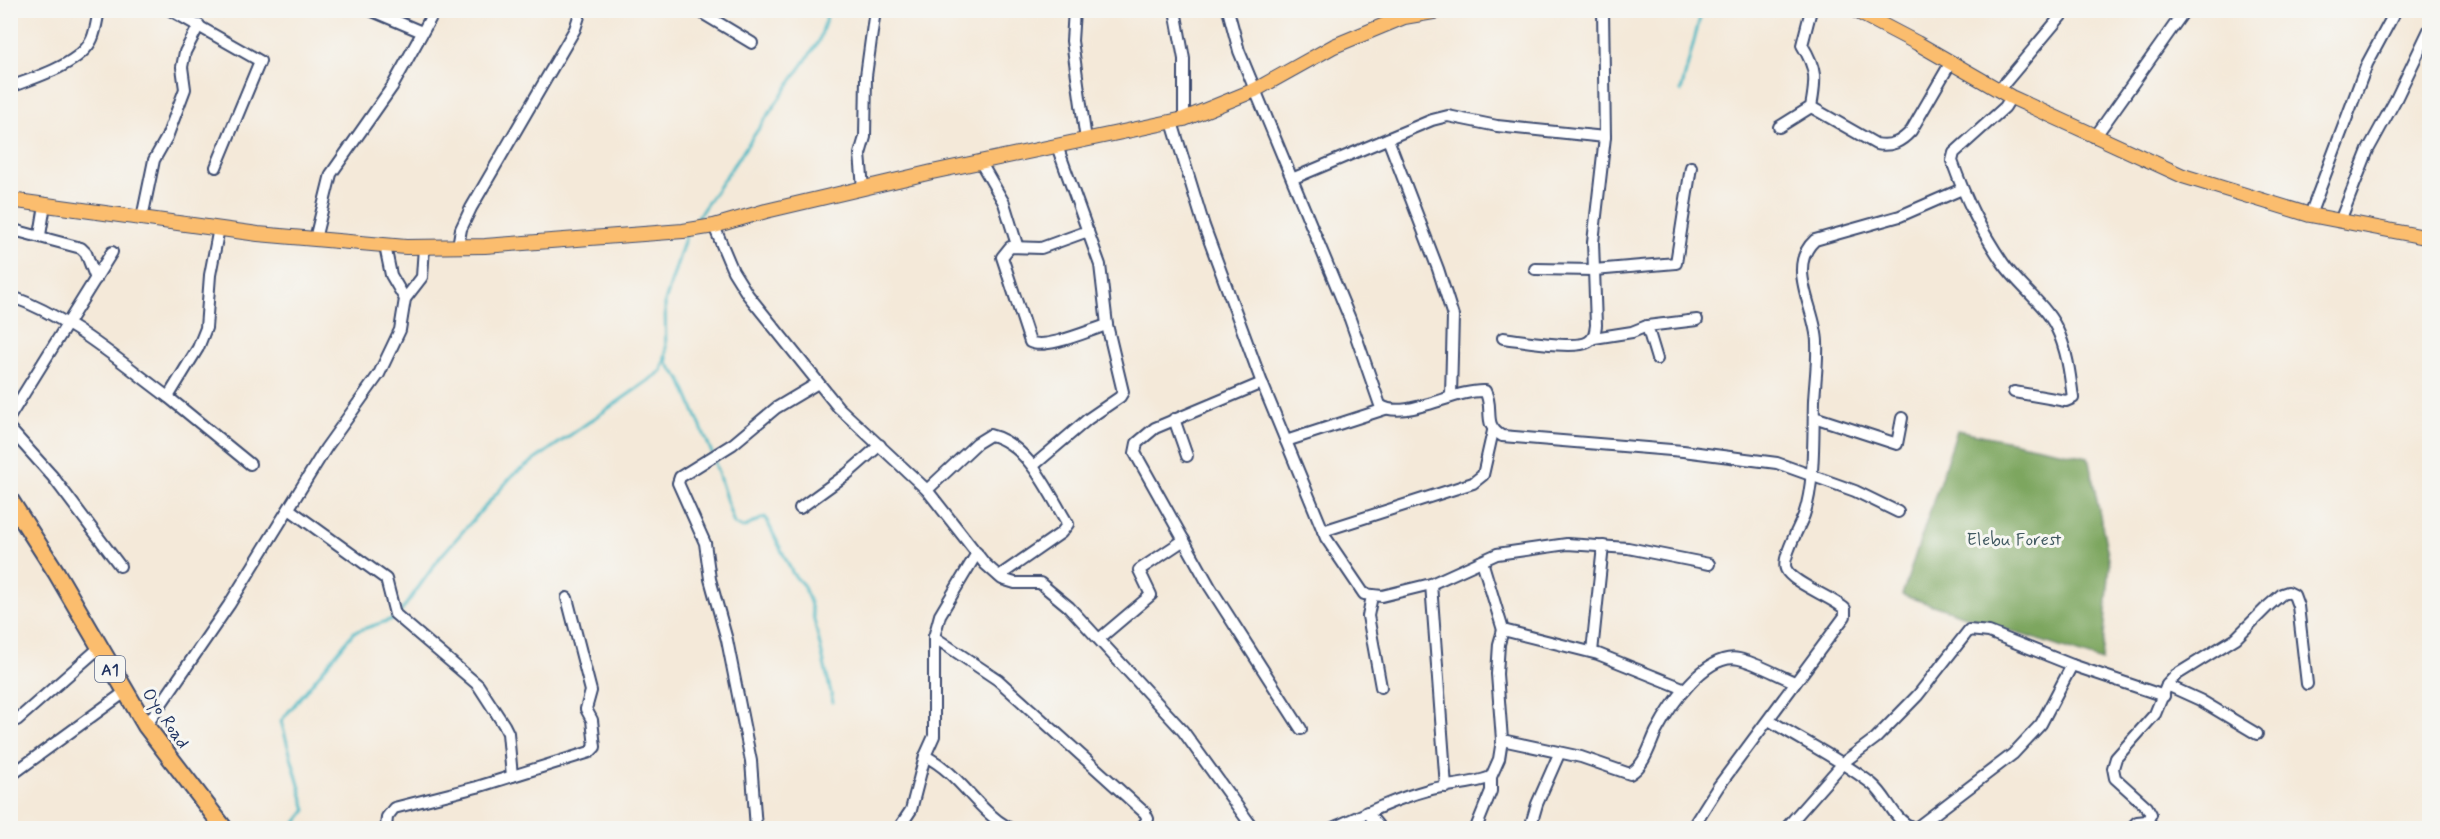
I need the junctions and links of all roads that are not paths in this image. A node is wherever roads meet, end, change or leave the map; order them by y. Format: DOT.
graph roads {
  1 [pos="99,10"];
  2 [pos="170,10"];
  3 [pos="370,10"];
  4 [pos="435,10"];
  5 [pos="581,10"];
  6 [pos="697,10"];
  7 [pos="875,10"];
  8 [pos="1074,10"];
  9 [pos="1175,10"];
  10 [pos="1228,10"];
  11 [pos="1445,10"];
  12 [pos="1604,10"];
  13 [pos="1811,10"];
  14 [pos="1854,10"];
  15 [pos="2185,10"];
  16 [pos="2396,10"];
  17 [pos="1440,11"];
  18 [pos="2061,13"];
  19 [pos="1402,14"];
  20 [pos="199,25"];
  21 [pos="2430,28"];
  22 [pos="422,32"];
  23 [pos="752,43"];
  24 [pos="1951,62"];
  25 [pos="10,87"];
  26 [pos="1255,90"];
  27 [pos="2005,93"];
  28 [pos="1811,108"];
  29 [pos="1178,120"];
  30 [pos="1779,127"];
  31 [pos="1605,137"];
  32 [pos="2095,137"];
  33 [pos="1388,139"];
  34 [pos="1086,140"];
  35 [pos="1057,146"];
  36 [pos="981,163"];
  37 [pos="216,167"];
  38 [pos="1691,167"];
  39 [pos="1294,178"];
  40 [pos="863,188"];
  41 [pos="1962,189"];
  42 [pos="10,200"];
  43 [pos="45,206"];
  44 [pos="2310,215"];
  45 [pos="142,218"];
  46 [pos="2340,221"];
  47 [pos="714,226"];
  48 [pos="219,228"];
  49 [pos="10,229"];
  50 [pos="1088,231"];
  51 [pos="40,235"];
  52 [pos="2430,238"];
  53 [pos="315,239"];
  54 [pos="1017,245"];
  55 [pos="385,246"];
  56 [pos="458,246"];
  57 [pos="424,247"];
  58 [pos="112,252"];
  59 [pos="1535,269"];
  60 [pos="1594,270"];
  61 [pos="96,279"];
  62 [pos="10,296"];
  63 [pos="405,299"];
  64 [pos="1697,320"];
  65 [pos="68,323"];
  66 [pos="1107,325"];
  67 [pos="1647,326"];
  68 [pos="1503,338"];
  69 [pos="1594,338"];
  70 [pos="1657,359"];
  71 [pos="1262,382"];
  72 [pos="818,383"];
  73 [pos="2014,392"];
  74 [pos="1451,395"];
  75 [pos="168,397"];
  76 [pos="1385,409"];
  77 [pos="10,416"];
  78 [pos="1814,417"];
  79 [pos="1902,418"];
  80 [pos="1174,419"];
  81 [pos="10,429"];
  82 [pos="1493,431"];
  83 [pos="1286,441"];
  84 [pos="880,445"];
  85 [pos="1187,456"];
  86 [pos="250,465"];
  87 [pos="1033,466"];
  88 [pos="1810,474"];
  89 [pos="927,490"];
  90 [pos="10,500"];
  91 [pos="800,508"];
  92 [pos="289,509"];
  93 [pos="1898,512"];
  94 [pos="1323,531"];
  95 [pos="1184,540"];
  96 [pos="1603,546"];
  97 [pos="977,553"];
  98 [pos="1482,561"];
  99 [pos="1709,564"];
  100 [pos="120,566"];
  101 [pos="999,576"];
  102 [pos="1431,584"];
  103 [pos="1372,596"];
  104 [pos="567,598"];
  105 [pos="1503,630"];
  106 [pos="934,637"];
  107 [pos="1099,639"];
  108 [pos="99,648"];
  109 [pos="1592,652"];
  110 [pos="2072,665"];
  111 [pos="1795,682"];
  112 [pos="2307,684"];
  113 [pos="1381,687"];
  114 [pos="1685,689"];
  115 [pos="2166,691"];
  116 [pos="125,692"];
  117 [pos="17,720"];
  118 [pos="1769,720"];
  119 [pos="146,726"];
  120 [pos="1301,729"];
  121 [pos="2257,734"];
  122 [pos="1502,740"];
  123 [pos="1559,754"];
  124 [pos="925,756"];
  125 [pos="1844,762"];
  126 [pos="10,776"];
  127 [pos="512,776"];
  128 [pos="1491,777"];
  129 [pos="1446,787"];
  130 [pos="1368,812"];
  131 [pos="2151,825"];
  132 [pos="224,828"];
  133 [pos="386,828"];
  134 [pos="756,828"];
  135 [pos="899,828"];
  136 [pos="1009,828"];
  137 [pos="1141,828"];
  138 [pos="1252,828"];
  139 [pos="1333,828"];
  140 [pos="1380,828"];
  141 [pos="1476,828"];
  142 [pos="1530,828"];
  143 [pos="1692,828"];
  144 [pos="1786,828"];
  145 [pos="1914,828"];
  146 [pos="2131,828"];
  1 -- 25 [label="street"];
  2 -- 20 [label="street"];
  3 -- 22 [label="street"];
  4 -- 22 [label="street"];
  5 -- 56 [label="street"];
  6 -- 23 [label="street"];
  7 -- 40 [label="street"];
  8 -- 34 [label="street"];
  9 -- 29 [label="street"];
  10 -- 26 [label="street"];
  11 -- 17 [label="main road"];
  12 -- 31 [label="street"];
  13 -- 28 [label="street"];
  14 -- 24 [label="main road"];
  15 -- 32 [label="street"];
  16 -- 44 [label="street"];
  17 -- 19 [label="main road"];
  18 -- 27 [label="street"];
  19 -- 26 [label="main road"];
  20 -- 37 [label="street"];
  20 -- 45 [label="street"];
  21 -- 46 [label="street"];
  22 -- 53 [label="street"];
  24 -- 27 [label="main road"];
  24 -- 28 [label="street"];
  26 -- 29 [label="main road"];
  26 -- 39 [label="street"];
  27 -- 32 [label="main road"];
  27 -- 41 [label="street"];
  28 -- 30 [label="street"];
  29 -- 34 [label="main road"];
  29 -- 71 [label="street"];
  31 -- 33 [label="street"];
  31 -- 60 [label="street"];
  32 -- 44 [label="main road"];
  33 -- 39 [label="street"];
  33 -- 74 [label="street"];
  34 -- 35 [label="main road"];
  35 -- 36 [label="main road"];
  35 -- 50 [label="street"];
  36 -- 40 [label="main road"];
  36 -- 54 [label="street"];
  38 -- 60 [label="street"];
  39 -- 76 [label="street"];
  40 -- 47 [label="main road"];
  41 -- 73 [label="street"];
  41 -- 78 [label="street"];
  42 -- 43 [label="main road"];
  43 -- 45 [label="main road"];
  43 -- 51 [label="street"];
  44 -- 46 [label="main road"];
  45 -- 48 [label="main road"];
  46 -- 52 [label="main road"];
  47 -- 56 [label="main road"];
  47 -- 72 [label="street"];
  48 -- 53 [label="main road"];
  48 -- 75 [label="street"];
  49 -- 51 [label="street"];
  50 -- 54 [label="street"];
  50 -- 66 [label="street"];
  51 -- 61 [label="street"];
  53 -- 55 [label="main road"];
  54 -- 66 [label="street"];
  55 -- 57 [label="main road"];
  55 -- 63 [label="street"];
  56 -- 57 [label="main road"];
  57 -- 63 [label="street"];
  58 -- 61 [label="street"];
  59 -- 60 [label="street"];
  60 -- 69 [label="street"];
  61 -- 65 [label="street"];
  62 -- 65 [label="street"];
  63 -- 92 [label="street"];
  64 -- 67 [label="street"];
  65 -- 75 [label="street"];
  65 -- 77 [label="street"];
  66 -- 87 [label="street"];
  67 -- 69 [label="street"];
  67 -- 70 [label="street"];
  68 -- 69 [label="street"];
  71 -- 80 [label="street"];
  71 -- 83 [label="street"];
  72 -- 84 [label="street"];
  72 -- 134 [label="street"];
  74 -- 76 [label="street"];
  74 -- 82 [label="street"];
  75 -- 86 [label="street"];
  76 -- 83 [label="street"];
  78 -- 79 [label="street"];
  78 -- 88 [label="street"];
  80 -- 85 [label="street"];
  80 -- 95 [label="street"];
  81 -- 100 [label="street"];
  82 -- 88 [label="street"];
  82 -- 94 [label="street"];
  83 -- 94 [label="street"];
  84 -- 89 [label="street"];
  84 -- 91 [label="street"];
  87 -- 89 [label="street"];
  87 -- 101 [label="street"];
  88 -- 93 [label="street"];
  88 -- 111 [label="street"];
  89 -- 97 [label="street"];
  90 -- 108 [label="highway, Oyo Road / A1"];
  92 -- 119 [label="street"];
  92 -- 127 [label="street"];
  94 -- 103 [label="street"];
  95 -- 107 [label="street"];
  95 -- 120 [label="street"];
  96 -- 98 [label="street"];
  96 -- 99 [label="street"];
  96 -- 109 [label="street"];
  97 -- 101 [label="street"];
  97 -- 106 [label="street"];
  98 -- 102 [label="street"];
  98 -- 105 [label="street"];
  101 -- 107 [label="street"];
  102 -- 103 [label="street"];
  102 -- 129 [label="street"];
  103 -- 113 [label="street"];
  104 -- 127 [label="street"];
  105 -- 109 [label="street"];
  105 -- 122 [label="street"];
  106 -- 124 [label="street"];
  106 -- 137 [label="street"];
  107 -- 138 [label="street"];
  108 -- 116 [label="highway, Oyo Road / A1"];
  108 -- 117 [label="street"];
  109 -- 114 [label="street"];
  110 -- 115 [label="street"];
  110 -- 125 [label="street"];
  110 -- 145 [label="street"];
  111 -- 114 [label="street"];
  111 -- 118 [label="street"];
  112 -- 115 [label="street"];
  114 -- 123 [label="street"];
  115 -- 121 [label="street"];
  115 -- 131 [label="street"];
  116 -- 119 [label="highway, Oyo Road / A1"];
  116 -- 126 [label="street"];
  118 -- 125 [label="street"];
  118 -- 143 [label="street"];
  119 -- 132 [label="highway, Oyo Road / A1"];
  122 -- 123 [label="street"];
  122 -- 128 [label="street"];
  123 -- 142 [label="street"];
  124 -- 135 [label="street"];
  124 -- 136 [label="street"];
  125 -- 144 [label="street"];
  125 -- 145 [label="street"];
  127 -- 133 [label="street"];
  128 -- 129 [label="street"];
  128 -- 141 [label="street"];
  129 -- 130 [label="street"];
  130 -- 139 [label="street"];
  130 -- 140 [label="street"];
  131 -- 146 [label="street"];
}
